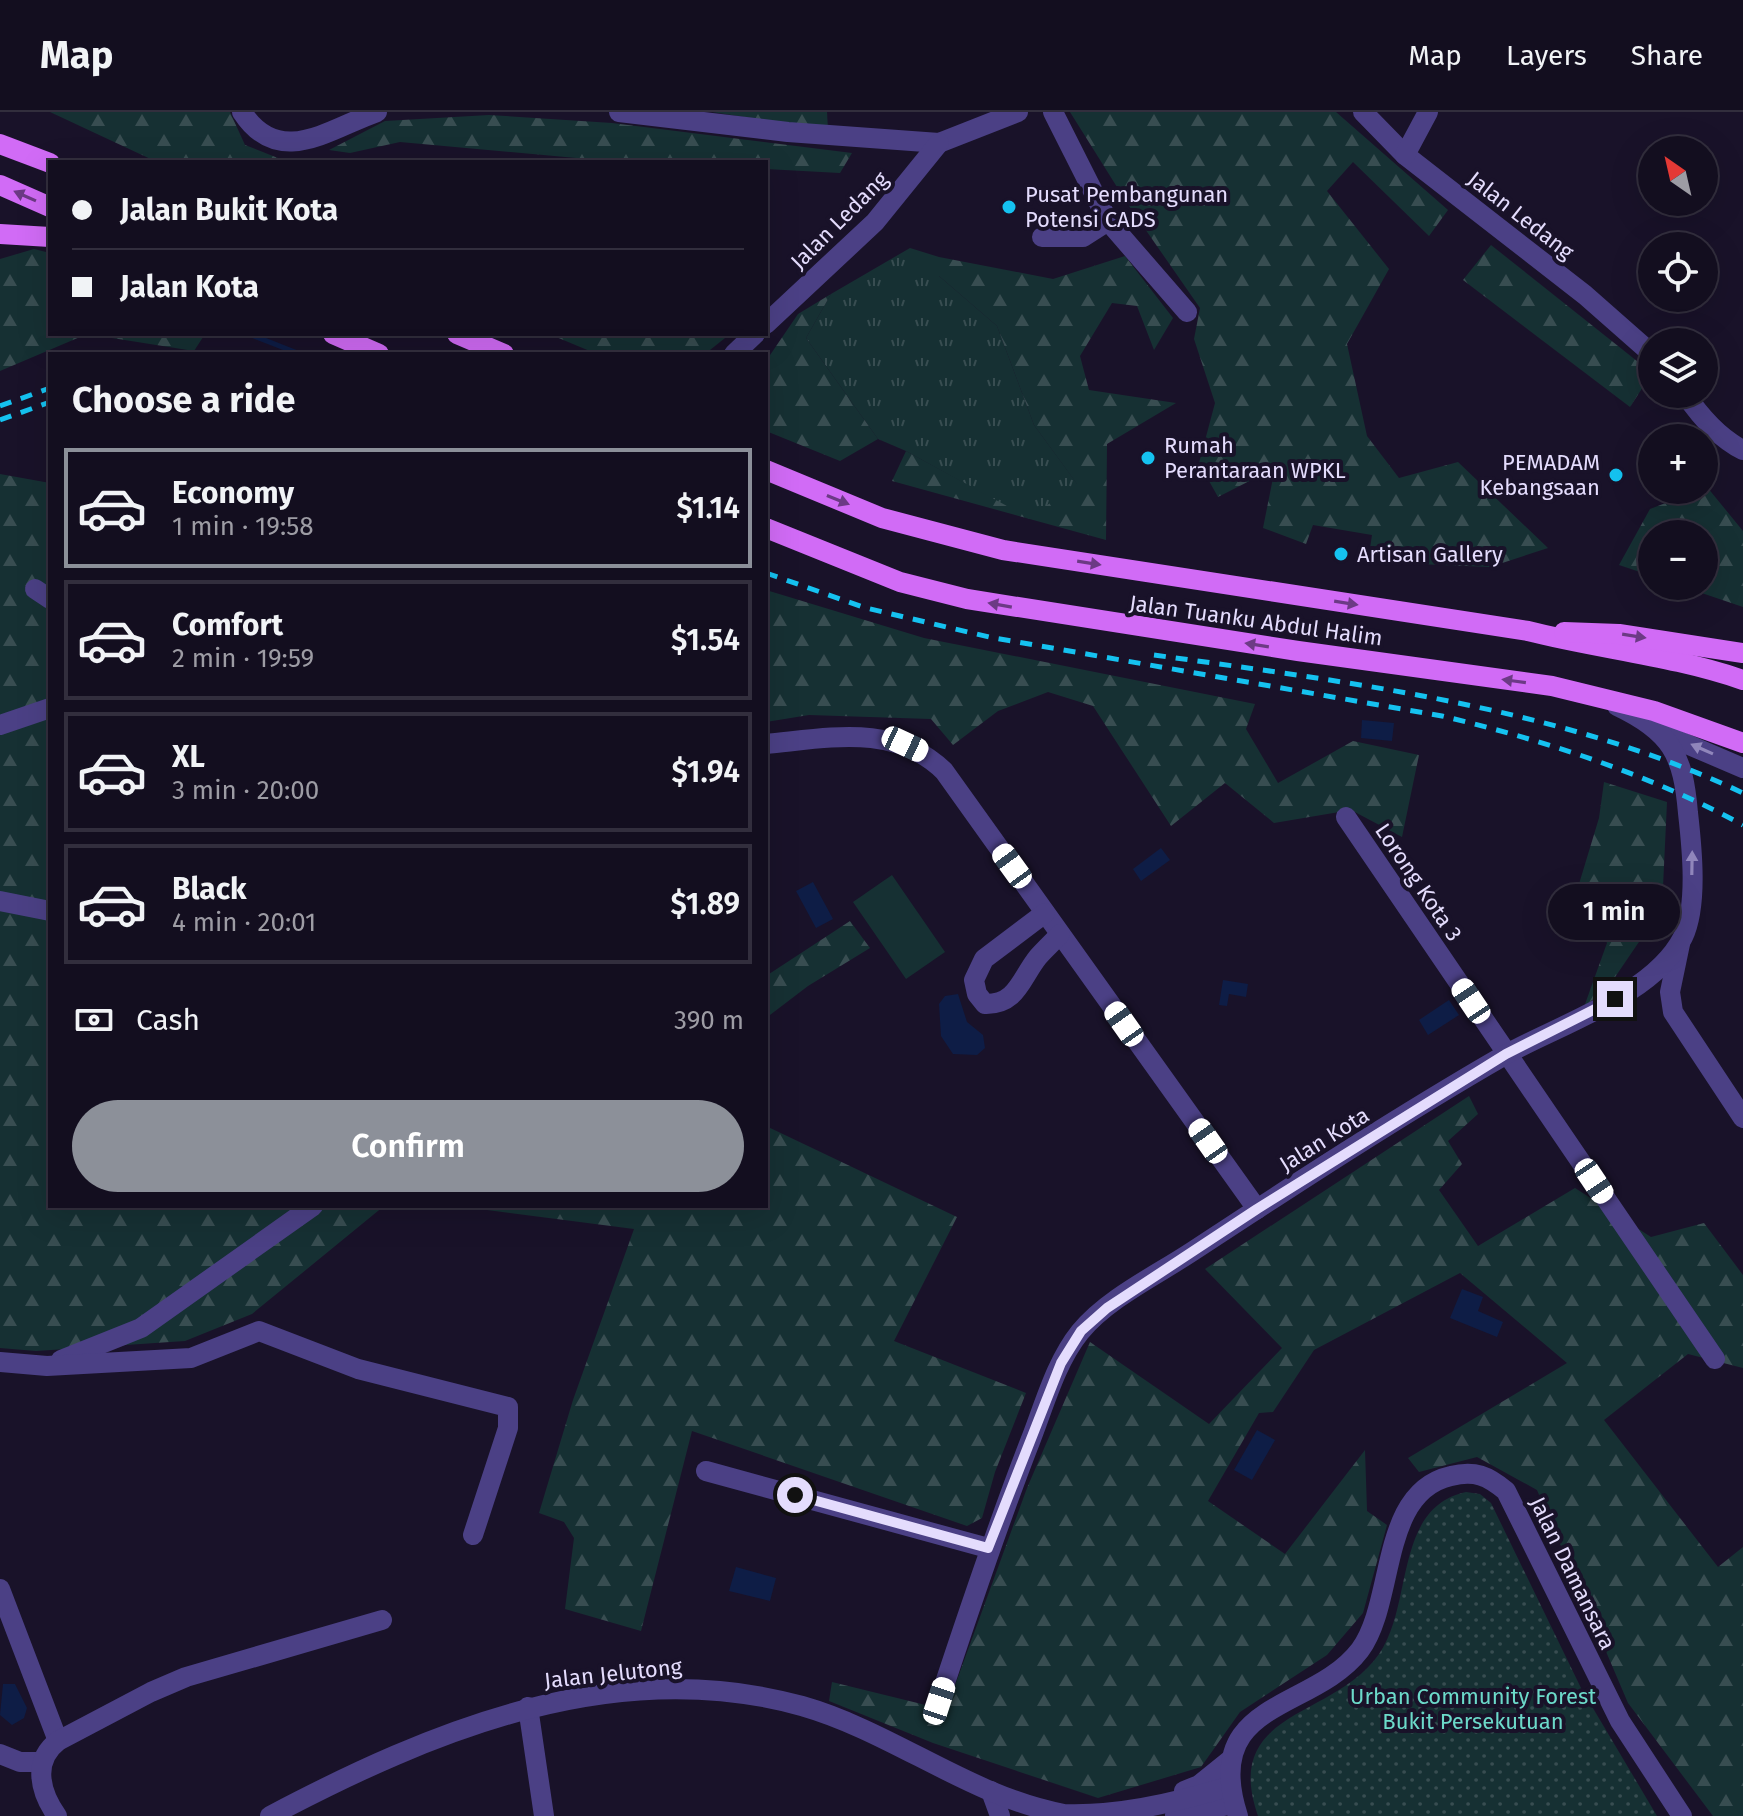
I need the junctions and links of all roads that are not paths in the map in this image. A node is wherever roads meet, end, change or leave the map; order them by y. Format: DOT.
graph roads {
  1 [pos="242,112"];
  2 [pos="377,112"];
  3 [pos="619,112"];
  4 [pos="1018,112"];
  5 [pos="1053,112"];
  6 [pos="1363,112"];
  7 [pos="1428,112"];
  8 [pos="0,137"];
  9 [pos="939,143"];
  10 [pos="0,144"];
  11 [pos="1405,155"];
  12 [pos="44,161"];
  13 [pos="0,185"];
  14 [pos="48,206"];
  15 [pos="1108,221"];
  16 [pos="0,234"];
  17 [pos="48,237"];
  18 [pos="1042,237"];
  19 [pos="1187,312"];
  20 [pos="768,322"];
  21 [pos="338,336"];
  22 [pos="462,336"];
  23 [pos="753,336"];
  24 [pos="1638,342"];
  25 [pos="374,352"];
  26 [pos="499,352"];
  27 [pos="736,352"];
  28 [pos="1695,408"];
  29 [pos="1743,450"];
  30 [pos="768,464"];
  31 [pos="768,471"];
  32 [pos="807,487"];
  33 [pos="768,529"];
  34 [pos="1528,631"];
  35 [pos="1743,653"];
  36 [pos="1743,677"];
  37 [pos="1591,694"];
  38 [pos="48,709"];
  39 [pos="0,725"];
  40 [pos="1661,733"];
  41 [pos="1743,743"];
  42 [pos="768,744"];
  43 [pos="1743,768"];
  44 [pos="1346,817"];
  45 [pos="0,901"];
  46 [pos="48,911"];
  47 [pos="1045,913"];
  48 [pos="1060,934"];
  49 [pos="1681,940"];
  50 [pos="1009,942"];
  51 [pos="1031,968"];
  52 [pos="1506,1054"];
  53 [pos="1743,1118"];
  54 [pos="310,1208"];
  55 [pos="1257,1209"];
  56 [pos="1715,1359"];
  57 [pos="0,1362"];
  58 [pos="47,1366"];
  59 [pos="706,1471"];
  60 [pos="473,1535"];
  61 [pos="988,1548"];
  62 [pos="0,1589"];
  63 [pos="382,1620"];
  64 [pos="939,1701"];
  65 [pos="528,1707"];
  66 [pos="58,1741"];
  67 [pos="0,1754"];
  68 [pos="1230,1760"];
  69 [pos="42,1762"];
  70 [pos="991,1791"];
  71 [pos="1234,1802"];
  72 [pos="1149,1807"];
  73 [pos="49,1813"];
  74 [pos="270,1816"];
  75 [pos="544,1816"];
  76 [pos="1000,1816"];
  77 [pos="1103,1816"];
  78 [pos="1172,1816"];
  79 [pos="1682,1816"];
  1 -- 2 [label="street"];
  3 -- 9 [label="street, Jalan Ledang"];
  4 -- 9 [label="street, Jalan Ledang"];
  5 -- 15 [label="street"];
  6 -- 11 [label="street, Jalan Ledang"];
  7 -- 11 [label="street"];
  8 -- 12 [label="main road"];
  9 -- 20 [label="street, Jalan Ledang"];
  10 -- 12 [label="main road"];
  11 -- 24 [label="street, Jalan Ledang"];
  14 -- 13 [label="main road, one-way"];
  15 -- 18 [label="street"];
  15 -- 19 [label="street"];
  16 -- 17 [label="main road"];
  21 -- 25 [label="main road"];
  22 -- 26 [label="main road"];
  23 -- 27 [label="street"];
  28 -- 29 [label="street"];
  30 -- 32 [label="street"];
  31 -- 32 [label="main road, Jalan Tuanku Abdul Halim"];
  32 -- 34 [label="main road, Jalan Tuanku Abdul Halim, one-way"];
  37 -- 33 [label="main road, Jalan Tuanku Abdul Halim, one-way"];
  34 -- 35 [label="main road, one-way"];
  34 -- 36 [label="main road, Jalan Tuanku Abdul Halim"];
  37 -- 40 [label="street"];
  37 -- 41 [label="main road, Jalan Tuanku Abdul Halim"];
  38 -- 39 [label="street"];
  43 -- 40 [label="street, one-way"];
  49 -- 40 [label="street, one-way"];
  42 -- 47 [label="street"];
  44 -- 52 [label="street, Lorong Kota 3"];
  45 -- 46 [label="street"];
  47 -- 48 [label="street"];
  47 -- 50 [label="street"];
  48 -- 51 [label="street"];
  48 -- 55 [label="street"];
  49 -- 52 [label="street, Jalan Kota"];
  49 -- 53 [label="street"];
  50 -- 51 [label="street"];
  50 -- 51 [label="street"];
  52 -- 55 [label="street, Jalan Kota"];
  52 -- 56 [label="street, Lorong Kota 3"];
  54 -- 58 [label="street"];
  55 -- 61 [label="street, Jalan Kota"];
  57 -- 58 [label="street"];
  58 -- 60 [label="street"];
  59 -- 61 [label="street"];
  61 -- 64 [label="street, Jalan Kota"];
  62 -- 66 [label="street"];
  63 -- 66 [label="street"];
  65 -- 70 [label="street, Jalan Jelutong"];
  65 -- 74 [label="street, Jalan Jelutong"];
  65 -- 75 [label="street"];
  66 -- 69 [label="street"];
  67 -- 69 [label="street"];
  68 -- 71 [label="street"];
  68 -- 72 [label="street, Jalan Damansara"];
  68 -- 79 [label="street, Jalan Damansara"];
  69 -- 73 [label="street"];
  70 -- 76 [label="street"];
  70 -- 77 [label="street, Jalan Jelutong"];
  71 -- 72 [label="street, Jalan Jelutong"];
  71 -- 78 [label="street"];
  72 -- 77 [label="street, Jalan Jelutong"];
}
